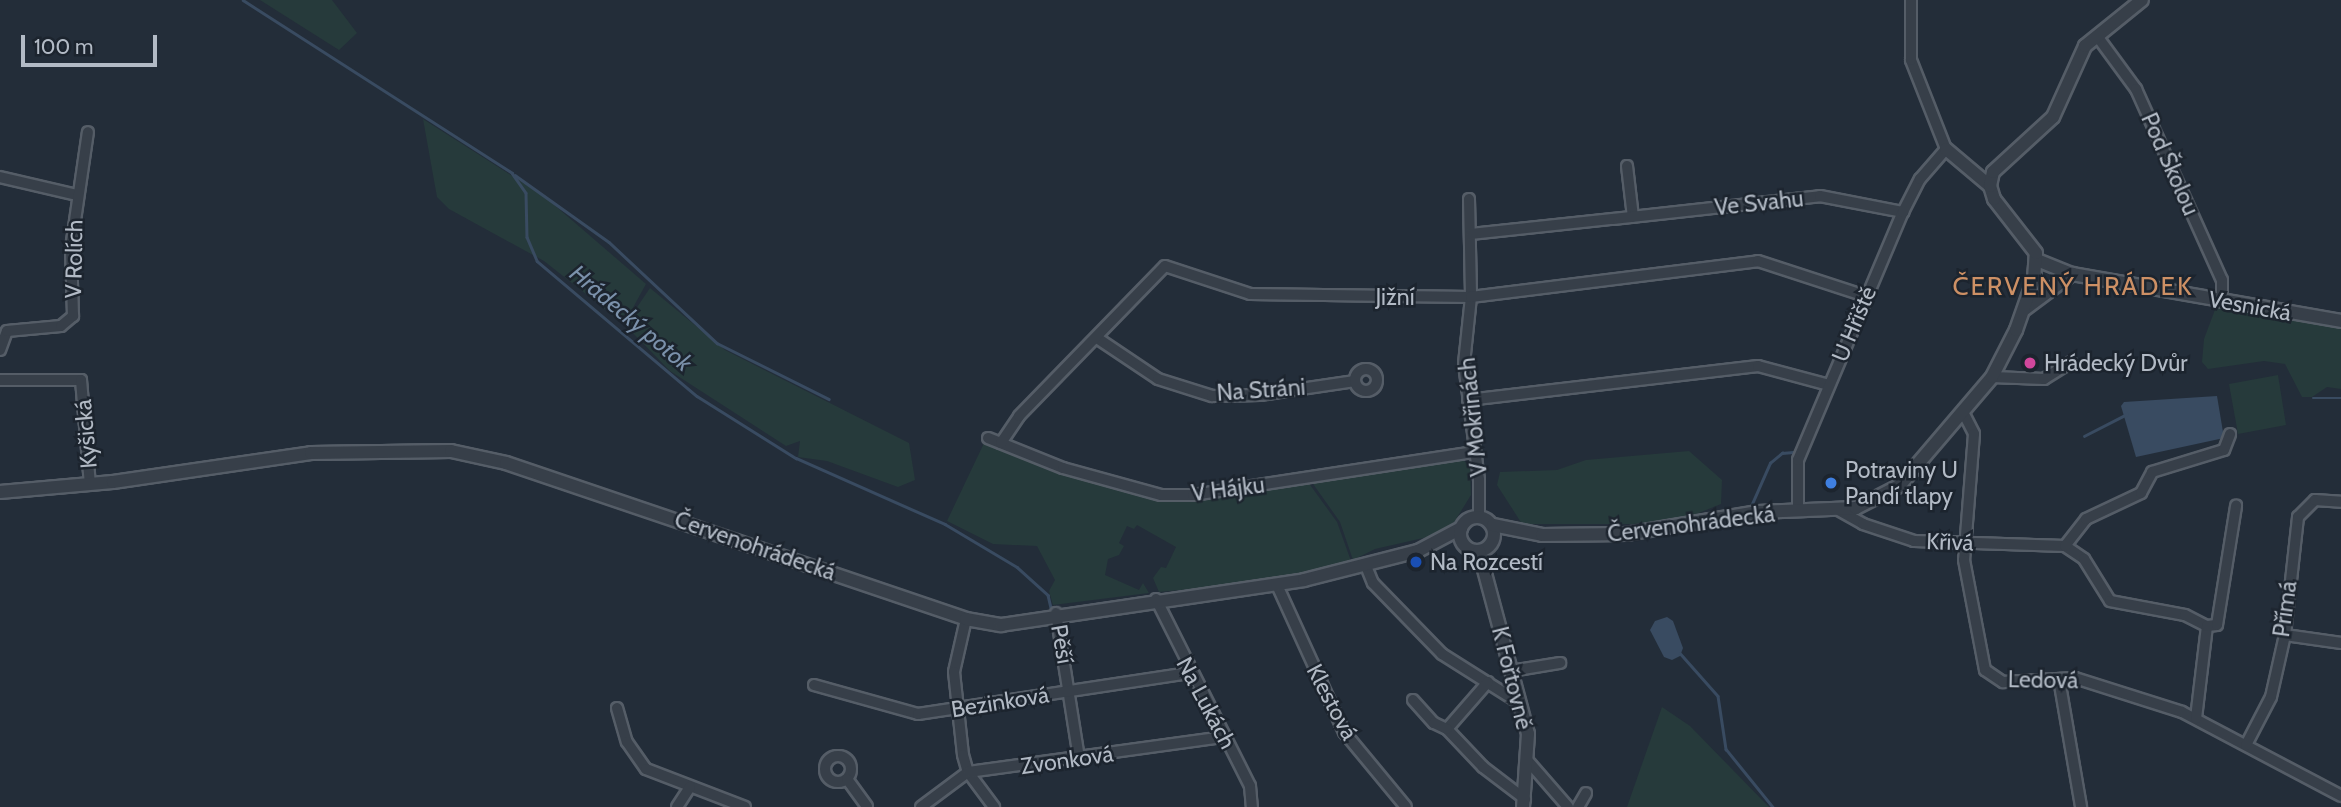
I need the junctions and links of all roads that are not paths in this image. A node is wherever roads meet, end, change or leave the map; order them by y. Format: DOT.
graph roads {
  1 [pos="1911,0"];
  2 [pos="2142,0"];
  3 [pos="2097,36"];
  4 [pos="88,132"];
  5 [pos="1945,149"];
  6 [pos="1627,166"];
  7 [pos="0,177"];
  8 [pos="1990,186"];
  9 [pos="76,195"];
  10 [pos="1469,200"];
  11 [pos="1903,212"];
  12 [pos="1633,217"];
  13 [pos="1471,234"];
  14 [pos="2037,260"];
  15 [pos="2072,274"];
  16 [pos="1864,296"];
  17 [pos="1471,297"];
  18 [pos="2222,302"];
  19 [pos="2024,309"];
  20 [pos="2341,321"];
  21 [pos="1097,338"];
  22 [pos="0,350"];
  23 [pos="2071,362"];
  24 [pos="1992,377"];
  25 [pos="0,380"];
  26 [pos="1355,381"];
  27 [pos="1829,385"];
  28 [pos="1468,400"];
  29 [pos="1964,414"];
  30 [pos="2230,434"];
  31 [pos="988,438"];
  32 [pos="1001,443"];
  33 [pos="1475,452"];
  34 [pos="90,484"];
  35 [pos="0,492"];
  36 [pos="2341,502"];
  37 [pos="2236,506"];
  38 [pos="1798,511"];
  39 [pos="1840,511"];
  40 [pos="1479,516"];
  41 [pos="1493,525"];
  42 [pos="1461,528"];
  43 [pos="1542,535"];
  44 [pos="1493,542"];
  45 [pos="1965,543"];
  46 [pos="2066,546"];
  47 [pos="1473,549"];
  48 [pos="1418,551"];
  49 [pos="1366,566"];
  50 [pos="1277,585"];
  51 [pos="1156,598"];
  52 [pos="1056,613"];
  53 [pos="966,619"];
  54 [pos="2207,626"];
  55 [pos="2285,635"];
  56 [pos="2341,643"];
  57 [pos="1560,663"];
  58 [pos="1511,671"];
  59 [pos="1189,673"];
  60 [pos="2059,679"];
  61 [pos="1488,682"];
  62 [pos="814,685"];
  63 [pos="1070,692"];
  64 [pos="1413,700"];
  65 [pos="1518,702"];
  66 [pos="617,708"];
  67 [pos="957,709"];
  68 [pos="2196,718"];
  69 [pos="1447,729"];
  70 [pos="1224,737"];
  71 [pos="2246,745"];
  72 [pos="1079,759"];
  73 [pos="1528,761"];
  74 [pos="968,772"];
  75 [pos="847,779"];
  76 [pos="690,788"];
  77 [pos="1586,793"];
  78 [pos="2341,798"];
  79 [pos="1524,803"];
  80 [pos="677,807"];
  81 [pos="745,807"];
  82 [pos="867,807"];
  83 [pos="920,807"];
  84 [pos="994,807"];
  85 [pos="1252,807"];
  86 [pos="1406,807"];
  87 [pos="1568,807"];
  88 [pos="1578,807"];
  89 [pos="2081,807"];
  90 [pos="2338,807"];
  1 -- 5 [label="street"];
  2 -- 3 [label="street"];
  3 -- 8 [label="street"];
  3 -- 18 [label="street, Pod Školou"];
  4 -- 9 [label="street, V Rolích"];
  5 -- 8 [label="street"];
  5 -- 11 [label="street, U Hřiště"];
  6 -- 12 [label="street"];
  7 -- 9 [label="street, V Rolích"];
  8 -- 14 [label="street"];
  9 -- 22 [label="street, V Rolích"];
  10 -- 13 [label="street, V Mokřinách"];
  11 -- 12 [label="street, Ve Svahu"];
  11 -- 16 [label="street, U Hřiště"];
  12 -- 13 [label="street, Ve Svahu"];
  13 -- 17 [label="street, V Mokřinách"];
  14 -- 15 [label="street, Vesnická"];
  14 -- 19 [label="street, Červenohrádecká"];
  15 -- 18 [label="street, Vesnická"];
  15 -- 19 [label="street"];
  16 -- 17 [label="street, Jižní"];
  16 -- 27 [label="street, U Hřiště"];
  17 -- 21 [label="street, Jižní"];
  17 -- 28 [label="street, V Mokřinách"];
  18 -- 20 [label="street, Vesnická"];
  19 -- 24 [label="street, Červenohrádecká"];
  21 -- 26 [label="street, Na Stráni"];
  21 -- 32 [label="street, Jižní"];
  23 -- 24 [label="street"];
  24 -- 29 [label="street, Červenohrádecká"];
  25 -- 34 [label="street, Kyšická"];
  27 -- 28 [label="street"];
  27 -- 38 [label="street, U Hřiště"];
  28 -- 33 [label="street, V Mokřinách"];
  29 -- 39 [label="street, Červenohrádecká"];
  29 -- 45 [label="street, Ledová"];
  30 -- 46 [label="street"];
  31 -- 32 [label="street, V Hájku"];
  32 -- 33 [label="street, V Hájku"];
  33 -- 40 [label="street, V Mokřinách"];
  34 -- 35 [label="street, Červenohrádecká"];
  34 -- 53 [label="street, Červenohrádecká"];
  36 -- 55 [label="street, Přímá"];
  37 -- 54 [label="street"];
  38 -- 39 [label="street, Červenohrádecká"];
  38 -- 43 [label="street, Červenohrádecká"];
  39 -- 45 [label="street, Křivá"];
  40 -- 41 [label="street"];
  40 -- 42 [label="street"];
  41 -- 43 [label="street, Červenohrádecká"];
  41 -- 44 [label="street"];
  42 -- 47 [label="street"];
  42 -- 48 [label="street, Červenohrádecká"];
  43 -- 44 [label="street, Červenohrádecká"];
  44 -- 47 [label="street"];
  45 -- 46 [label="street, Křivá"];
  45 -- 60 [label="street, Ledová"];
  46 -- 54 [label="street"];
  47 -- 48 [label="street, Červenohrádecká"];
  47 -- 58 [label="street, K Fořtovně"];
  48 -- 49 [label="street, Červenohrádecká"];
  49 -- 50 [label="street, Červenohrádecká"];
  49 -- 61 [label="street"];
  50 -- 51 [label="street, Červenohrádecká"];
  50 -- 86 [label="street, Klestová"];
  51 -- 52 [label="street, Červenohrádecká"];
  51 -- 59 [label="street, Na Lukách"];
  52 -- 53 [label="street, Červenohrádecká"];
  52 -- 63 [label="street, Pěší"];
  53 -- 67 [label="street"];
  54 -- 68 [label="street"];
  55 -- 56 [label="street"];
  55 -- 71 [label="street, Přímá"];
  57 -- 58 [label="street"];
  58 -- 65 [label="street, K Fořtovně"];
  59 -- 63 [label="street, Bezinková"];
  59 -- 70 [label="street, Na Lukách"];
  60 -- 68 [label="street, Ledová"];
  60 -- 89 [label="street"];
  61 -- 65 [label="street"];
  61 -- 69 [label="street"];
  62 -- 67 [label="street, Bezinková"];
  63 -- 67 [label="street, Bezinková"];
  63 -- 72 [label="street, Pěší"];
  64 -- 69 [label="street"];
  65 -- 73 [label="street, K Fořtovně"];
  66 -- 76 [label="street"];
  67 -- 74 [label="street"];
  68 -- 71 [label="street, Ledová"];
  69 -- 79 [label="street"];
  70 -- 72 [label="street, Zvonková"];
  70 -- 85 [label="street, Na Lukách"];
  71 -- 78 [label="street, Ledová"];
  72 -- 74 [label="street, Zvonková"];
  73 -- 79 [label="street, K Fořtovně"];
  73 -- 87 [label="street"];
  74 -- 83 [label="street, Zvonková"];
  74 -- 84 [label="street"];
  75 -- 82 [label="street"];
  76 -- 80 [label="street"];
  76 -- 81 [label="street"];
  77 -- 88 [label="street"];
  78 -- 90 [label="street"];
}
